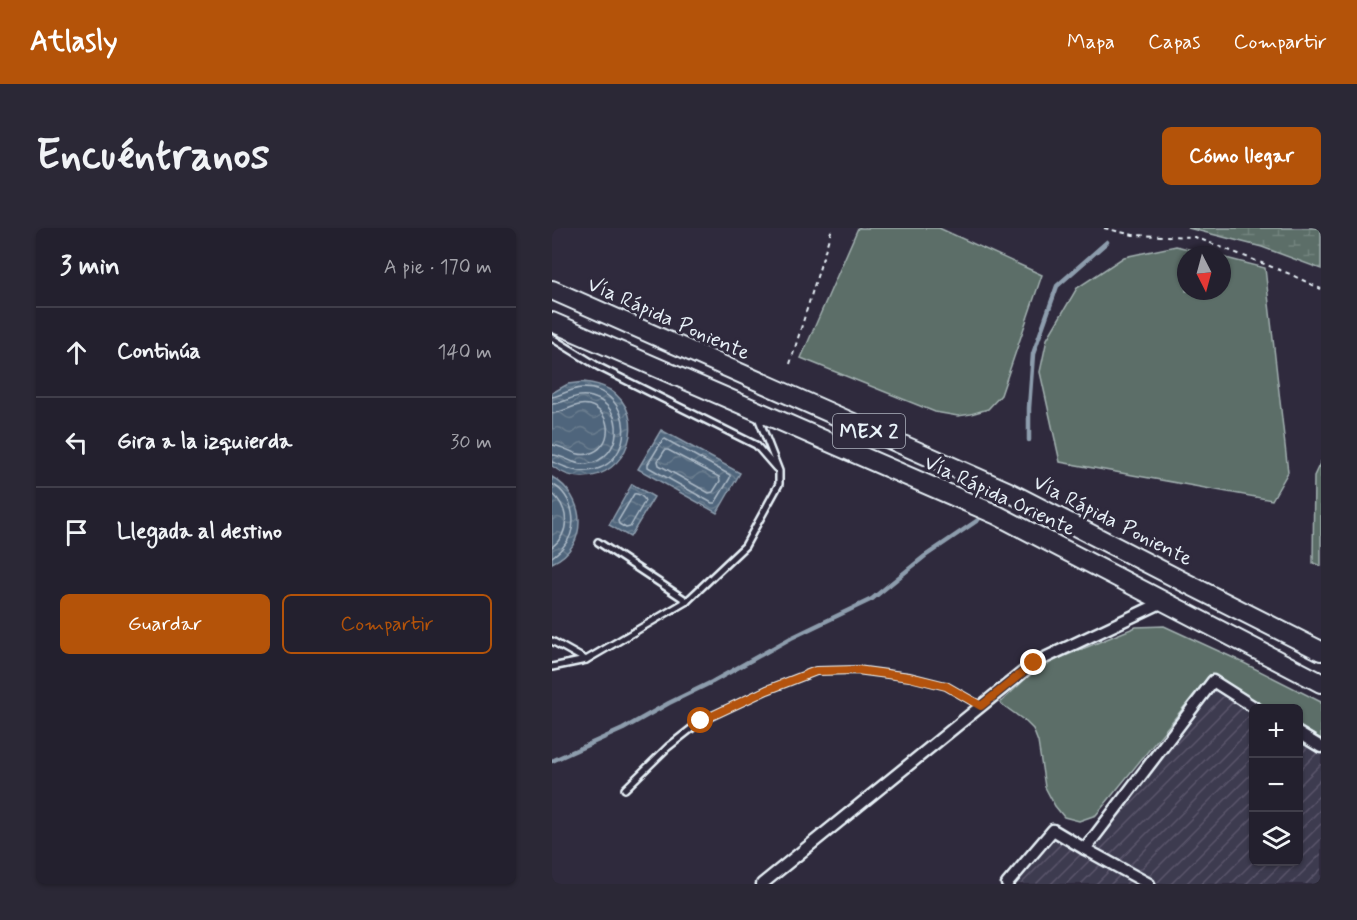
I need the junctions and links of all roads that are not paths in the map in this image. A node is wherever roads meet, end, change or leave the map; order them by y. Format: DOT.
graph roads {
  1 [pos="552,290"];
  2 [pos="552,322"];
  3 [pos="552,338"];
  4 [pos="756,410"];
  5 [pos="779,471"];
  6 [pos="598,542"];
  7 [pos="687,602"];
  8 [pos="1163,602"];
  9 [pos="552,641"];
  10 [pos="1321,651"];
  11 [pos="586,660"];
  12 [pos="552,667"];
  13 [pos="1321,683"];
  14 [pos="1250,704"];
  15 [pos="981,706"];
  16 [pos="1303,736"];
  17 [pos="1321,747"];
  18 [pos="625,789"];
  19 [pos="1085,849"];
  20 [pos="762,884"];
  21 [pos="1007,884"];
  22 [pos="1149,884"];
  1 -- 10 [label="highway, Vía Rápida Poniente / MEX 2"];
  2 -- 4 [label="highway, Vía Rápida Oriente / MEX 2"];
  3 -- 5 [label="lane"];
  4 -- 5 [label="lane"];
  4 -- 8 [label="highway, Vía Rápida Oriente / MEX 2"];
  5 -- 7 [label="lane"];
  6 -- 7 [label="lane"];
  7 -- 11 [label="lane"];
  8 -- 13 [label="highway, Vía Rápida Oriente / MEX 2"];
  8 -- 15 [label="street"];
  9 -- 11 [label="lane"];
  11 -- 12 [label="lane"];
  14 -- 19 [label="street"];
  15 -- 18 [label="lane"];
  15 -- 20 [label="street"];
  16 -- 17 [label="street"];
  19 -- 21 [label="street"];
  19 -- 22 [label="street"];
}
